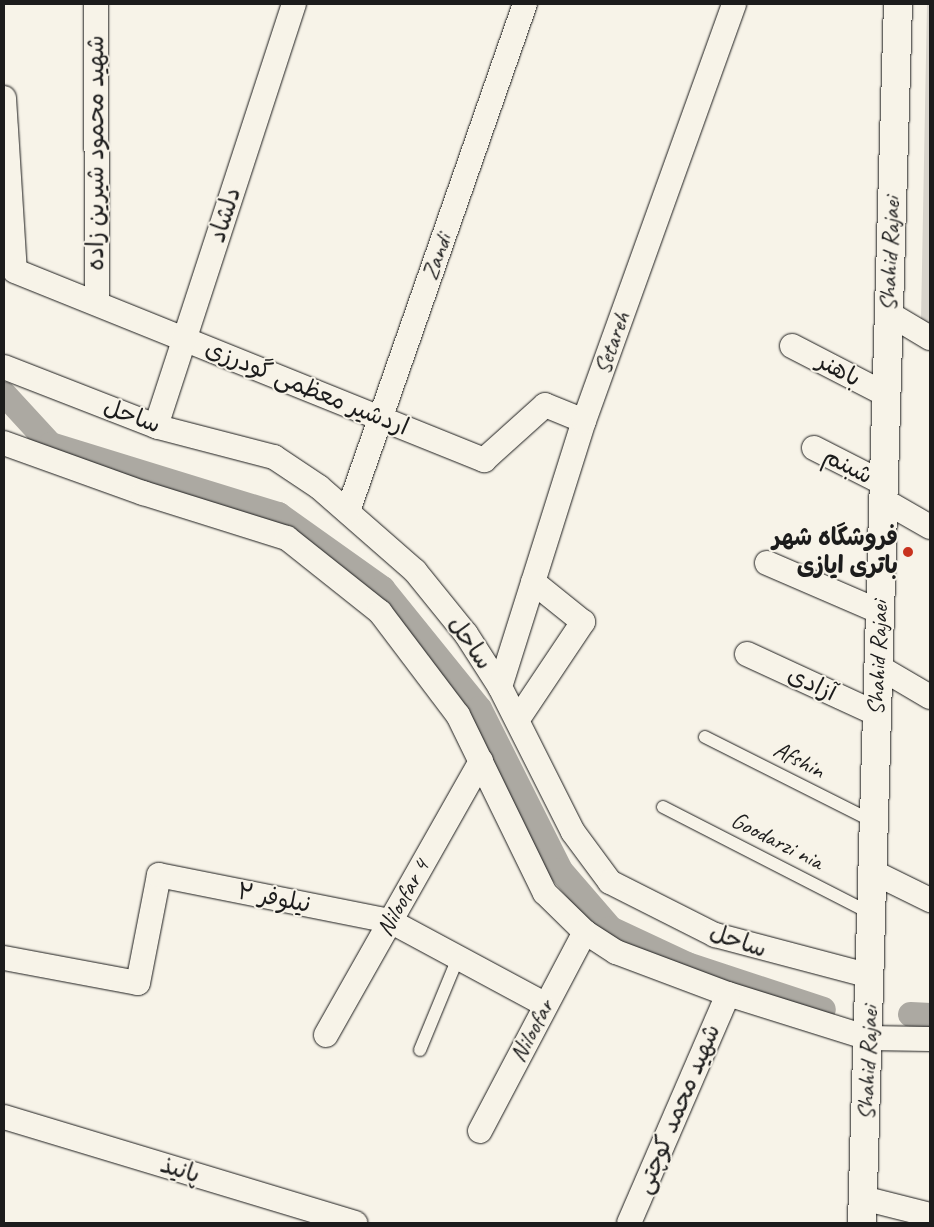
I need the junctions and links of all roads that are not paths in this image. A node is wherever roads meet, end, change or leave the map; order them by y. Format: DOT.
graph roads {
  1 [pos="96,4"];
  2 [pos="294,4"];
  3 [pos="526,4"];
  4 [pos="734,4"];
  5 [pos="898,4"];
  6 [pos="4,98"];
  7 [pos="10,275"];
  8 [pos="96,303"];
  9 [pos="888,314"];
  10 [pos="930,338"];
  11 [pos="184,339"];
  12 [pos="792,346"];
  13 [pos="4,367"];
  14 [pos="886,395"];
  15 [pos="380,418"];
  16 [pos="584,421"];
  17 [pos="156,426"];
  18 [pos="4,442"];
  19 [pos="814,448"];
  20 [pos="883,492"];
  21 [pos="348,511"];
  22 [pos="930,528"];
  23 [pos="767,563"];
  24 [pos="533,582"];
  25 [pos="880,612"];
  26 [pos="747,654"];
  27 [pos="878,667"];
  28 [pos="500,687"];
  29 [pos="930,697"];
  30 [pos="877,714"];
  31 [pos="518,719"];
  32 [pos="705,737"];
  33 [pos="481,761"];
  34 [pos="663,807"];
  35 [pos="874,822"];
  36 [pos="873,872"];
  37 [pos="930,900"];
  38 [pos="872,914"];
  39 [pos="390,921"];
  40 [pos="585,932"];
  41 [pos="4,958"];
  42 [pos="458,958"];
  43 [pos="870,976"];
  44 [pos="728,994"];
  45 [pos="546,1006"];
  46 [pos="326,1035"];
  47 [pos="868,1038"];
  48 [pos="930,1039"];
  49 [pos="420,1050"];
  50 [pos="4,1117"];
  51 [pos="480,1131"];
  52 [pos="863,1211"];
  53 [pos="930,1215"];
  54 [pos="355,1223"];
  55 [pos="629,1223"];
  1 -- 8 [label="street, شهید محمود شیرین زاده"];
  2 -- 11 [label="street, دلشاد"];
  3 -- 15 [label="street, Zandi"];
  4 -- 16 [label="street, Setareh"];
  5 -- 9 [label="street, Shahid Rajaei"];
  6 -- 7 [label="street"];
  7 -- 8 [label="street, اردشیر معظمی گودرزی"];
  8 -- 11 [label="street, اردشیر معظمی گودرزی"];
  9 -- 10 [label="street"];
  9 -- 14 [label="street, Shahid Rajaei"];
  11 -- 15 [label="street, اردشیر معظمی گودرزی"];
  11 -- 17 [label="street, دلشاد"];
  12 -- 14 [label="street, باهنر"];
  13 -- 17 [label="street, ساحل"];
  14 -- 20 [label="street, Shahid Rajaei"];
  15 -- 16 [label="street, اردشیر معظمی گودرزی"];
  15 -- 21 [label="street, Zandi"];
  16 -- 24 [label="street, Setareh"];
  17 -- 21 [label="street, ساحل"];
  18 -- 33 [label="street"];
  19 -- 20 [label="street, شبنم"];
  20 -- 22 [label="street, شبنم"];
  20 -- 25 [label="street, Shahid Rajaei"];
  21 -- 28 [label="street, ساحل"];
  23 -- 25 [label="street"];
  24 -- 28 [label="street, Setareh"];
  24 -- 31 [label="street"];
  25 -- 27 [label="street, Shahid Rajaei"];
  26 -- 30 [label="street, آزادی"];
  27 -- 29 [label="street"];
  27 -- 30 [label="street, Shahid Rajaei"];
  28 -- 31 [label="street, ساحل"];
  30 -- 35 [label="street, Shahid Rajaei"];
  31 -- 43 [label="street, ساحل"];
  32 -- 35 [label="lane, Afshin"];
  33 -- 39 [label="street, Niloofar 4"];
  33 -- 40 [label="street"];
  34 -- 38 [label="lane, Goodarzi nia"];
  35 -- 36 [label="street, Shahid Rajaei"];
  36 -- 37 [label="street"];
  36 -- 38 [label="street, Shahid Rajaei"];
  38 -- 43 [label="street, Shahid Rajaei"];
  39 -- 41 [label="street, نیلوفر ۲"];
  39 -- 42 [label="street, نیلوفر ۲"];
  39 -- 46 [label="street, Niloofar 4"];
  40 -- 44 [label="street"];
  40 -- 45 [label="street, Niloofar"];
  42 -- 45 [label="street, نیلوفر ۲"];
  42 -- 49 [label="lane"];
  43 -- 47 [label="street, Shahid Rajaei"];
  44 -- 47 [label="street"];
  44 -- 55 [label="street, شهید محمد کوچتی"];
  45 -- 51 [label="street, Niloofar"];
  47 -- 48 [label="street"];
  47 -- 52 [label="street, Shahid Rajaei"];
  50 -- 54 [label="street, پانیذ"];
  52 -- 53 [label="street"];
}
